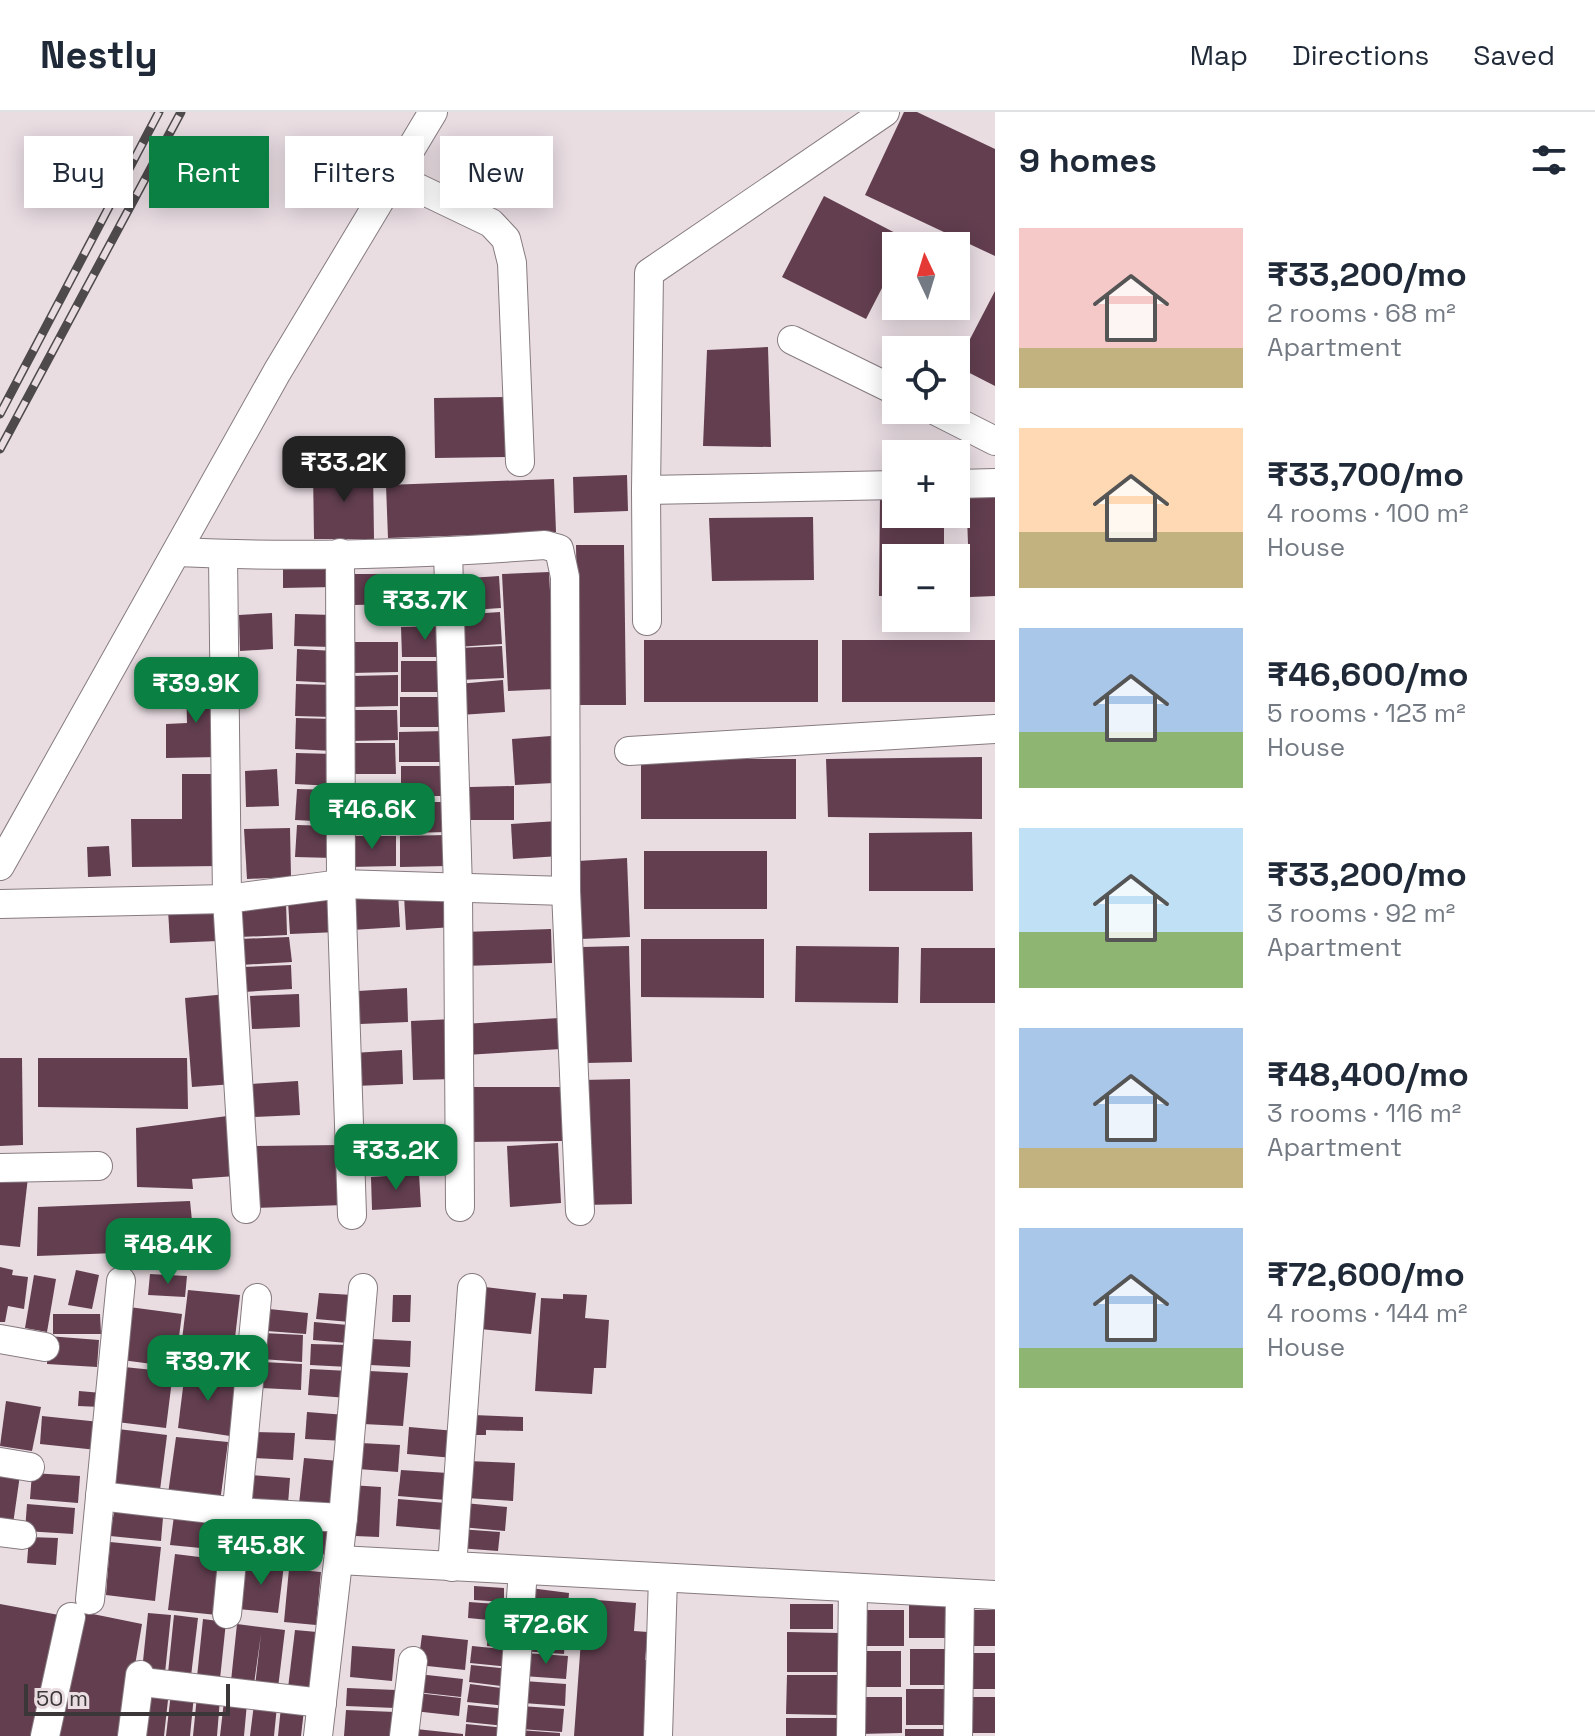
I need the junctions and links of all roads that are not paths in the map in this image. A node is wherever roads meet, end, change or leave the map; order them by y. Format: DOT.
graph roads {
  1 [pos="433,112"];
  2 [pos="885,112"];
  3 [pos="419,136"];
  4 [pos="424,191"];
  5 [pos="376,208"];
  6 [pos="792,340"];
  7 [pos="882,384"];
  8 [pos="962,424"];
  9 [pos="995,441"];
  10 [pos="520,462"];
  11 [pos="995,483"];
  12 [pos="970,484"];
  13 [pos="882,485"];
  14 [pos="646,490"];
  15 [pos="177,552"];
  16 [pos="448,552"];
  17 [pos="340,553"];
  18 [pos="223,555"];
  19 [pos="647,621"];
  20 [pos="995,729"];
  21 [pos="629,751"];
  22 [pos="0,866"];
  23 [pos="341,884"];
  24 [pos="458,889"];
  25 [pos="566,891"];
  26 [pos="227,899"];
  27 [pos="0,904"];
  28 [pos="98,1166"];
  29 [pos="0,1168"];
  30 [pos="460,1207"];
  31 [pos="246,1209"];
  32 [pos="580,1211"];
  33 [pos="352,1215"];
  34 [pos="121,1281"];
  35 [pos="363,1288"];
  36 [pos="472,1288"];
  37 [pos="257,1298"];
  38 [pos="0,1339"];
  39 [pos="45,1347"];
  40 [pos="0,1462"];
  41 [pos="30,1467"];
  42 [pos="100,1496"];
  43 [pos="237,1512"];
  44 [pos="343,1518"];
  45 [pos="339,1560"];
  46 [pos="452,1567"];
  47 [pos="523,1570"];
  48 [pos="663,1578"];
  49 [pos="853,1588"];
  50 [pos="960,1594"];
  51 [pos="995,1595"];
  52 [pos="227,1614"];
  53 [pos="413,1661"];
  54 [pos="322,1703"];
  55 [pos="45,1736"];
  56 [pos="132,1736"];
  57 [pos="318,1736"];
  58 [pos="404,1736"];
  59 [pos="511,1736"];
  60 [pos="658,1736"];
  61 [pos="851,1736"];
  62 [pos="958,1736"];
  1 -- 3 [label="street"];
  2 -- 14 [label="street"];
  4 -- 10 [label="street"];
  5 -- 15 [label="street"];
  6 -- 7 [label="street"];
  8 -- 9 [label="street"];
  11 -- 12 [label="street"];
  13 -- 14 [label="street"];
  14 -- 19 [label="street"];
  15 -- 18 [label="street"];
  15 -- 22 [label="street"];
  16 -- 17 [label="street"];
  16 -- 24 [label="street"];
  16 -- 25 [label="street"];
  17 -- 18 [label="street"];
  17 -- 23 [label="street"];
  18 -- 26 [label="street"];
  20 -- 21 [label="street"];
  23 -- 24 [label="street"];
  23 -- 26 [label="street"];
  23 -- 33 [label="street"];
  24 -- 25 [label="street"];
  24 -- 30 [label="street"];
  25 -- 32 [label="street"];
  26 -- 27 [label="street"];
  26 -- 31 [label="street"];
  28 -- 29 [label="street"];
  34 -- 42 [label="street"];
  35 -- 44 [label="street"];
  36 -- 46 [label="street"];
  37 -- 43 [label="street"];
  38 -- 39 [label="street"];
  40 -- 41 [label="street"];
  42 -- 43 [label="street"];
  42 -- 55 [label="street"];
  43 -- 44 [label="street"];
  43 -- 52 [label="street"];
  44 -- 45 [label="street"];
  45 -- 46 [label="street"];
  45 -- 54 [label="street"];
  46 -- 47 [label="street"];
  47 -- 48 [label="street"];
  47 -- 59 [label="street"];
  48 -- 49 [label="street"];
  48 -- 60 [label="street"];
  49 -- 50 [label="street"];
  49 -- 61 [label="street"];
  50 -- 51 [label="street"];
  50 -- 62 [label="street"];
  53 -- 58 [label="street"];
  54 -- 56 [label="street"];
  54 -- 57 [label="street"];
}
